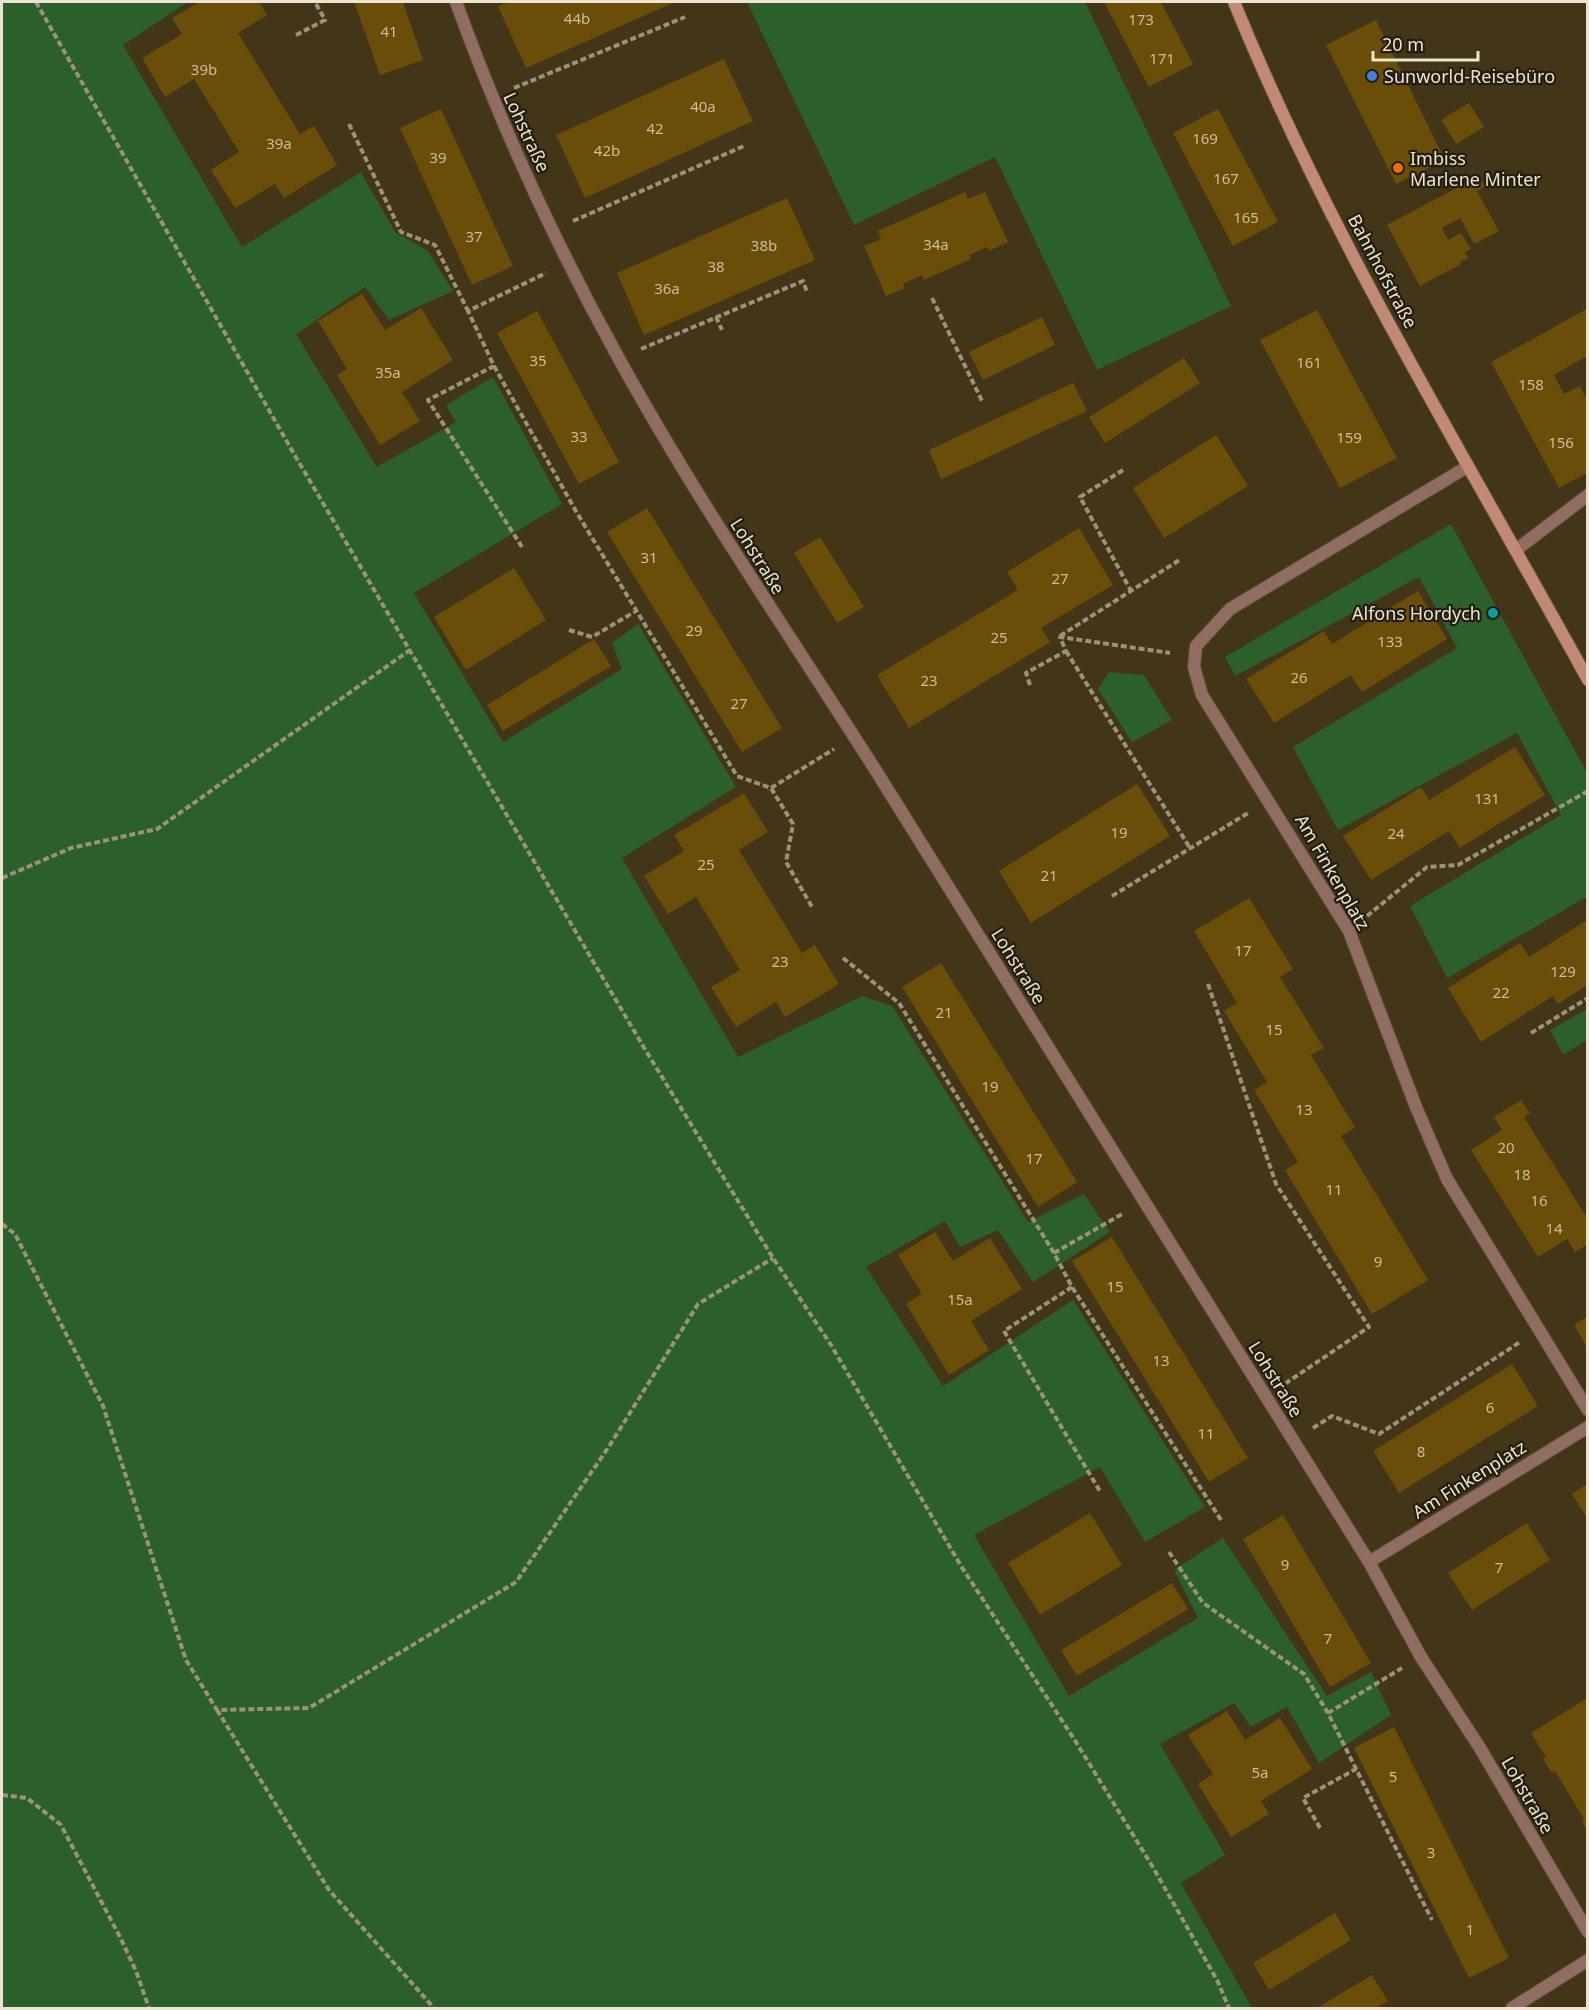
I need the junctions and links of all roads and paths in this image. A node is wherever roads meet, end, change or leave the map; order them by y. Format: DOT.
graph roads {
  1 [pos="36,2"];
  2 [pos="315,2"];
  3 [pos="456,2"];
  4 [pos="1234,2"];
  5 [pos="685,16"];
  6 [pos="296,36"];
  7 [pos="491,97"];
  8 [pos="349,124"];
  9 [pos="744,146"];
  10 [pos="553,229"];
  11 [pos="568,262"];
  12 [pos="807,292"];
  13 [pos="932,298"];
  14 [pos="468,311"];
  15 [pos="716,317"];
  16 [pos="722,330"];
  17 [pos="618,359"];
  18 [pos="494,366"];
  19 [pos="982,400"];
  20 [pos="1467,466"];
  21 [pos="1123,470"];
  22 [pos="1587,495"];
  23 [pos="522,547"];
  24 [pos="1516,550"];
  25 [pos="1181,559"];
  26 [pos="1131,591"];
  27 [pos="636,611"];
  28 [pos="569,630"];
  29 [pos="1060,637"];
  30 [pos="410,650"];
  31 [pos="1066,651"];
  32 [pos="1195,657"];
  33 [pos="1587,680"];
  34 [pos="1030,685"];
  35 [pos="854,737"];
  36 [pos="771,788"];
  37 [pos="1587,790"];
  38 [pos="1269,800"];
  39 [pos="1190,848"];
  40 [pos="2,878"];
  41 [pos="1112,896"];
  42 [pos="812,907"];
  43 [pos="1349,931"];
  44 [pos="843,957"];
  45 [pos="1208,984"];
  46 [pos="1587,998"];
  47 [pos="1531,1033"];
  48 [pos="1144,1201"];
  49 [pos="2,1224"];
  50 [pos="1054,1253"];
  51 [pos="773,1258"];
  52 [pos="1072,1287"];
  53 [pos="1538,1330"];
  54 [pos="1266,1397"];
  55 [pos="1587,1410"];
  56 [pos="1587,1427"];
  57 [pos="1293,1440"];
  58 [pos="1101,1493"];
  59 [pos="1221,1520"];
  60 [pos="1169,1552"];
  61 [pos="1369,1562"];
  62 [pos="1421,1657"];
  63 [pos="217,1710"];
  64 [pos="1328,1713"];
  65 [pos="1356,1769"];
  66 [pos="2,1795"];
  67 [pos="1320,1828"];
  68 [pos="1432,1920"];
  69 [pos="1587,1932"];
  70 [pos="1587,1960"];
  71 [pos="149,2008"];
  72 [pos="434,2008"];
  73 [pos="1229,2008"];
  74 [pos="1512,2008"];
  1 -- 30 [label="path"];
  2 -- 6 [label="path"];
  3 -- 7 [label="street, Lohstraße"];
  4 -- 20 [label="street, Bahnhofstraße"];
  5 -- 7 [label="path"];
  7 -- 10 [label="street, Lohstraße"];
  8 -- 14 [label="path"];
  9 -- 10 [label="path"];
  10 -- 11 [label="street, Lohstraße"];
  11 -- 14 [label="path"];
  11 -- 17 [label="street, Lohstraße"];
  12 -- 15 [label="path"];
  13 -- 19 [label="path"];
  14 -- 18 [label="path"];
  15 -- 16 [label="path"];
  15 -- 17 [label="path"];
  17 -- 35 [label="street, Lohstraße"];
  18 -- 23 [label="path"];
  18 -- 27 [label="path"];
  20 -- 24 [label="street, Bahnhofstraße"];
  20 -- 32 [label="street"];
  21 -- 26 [label="path"];
  22 -- 24 [label="street"];
  24 -- 33 [label="street, Bahnhofstraße"];
  25 -- 26 [label="path"];
  26 -- 29 [label="path"];
  27 -- 28 [label="path"];
  27 -- 36 [label="path"];
  29 -- 31 [label="path"];
  29 -- 32 [label="path"];
  30 -- 40 [label="path"];
  30 -- 51 [label="path"];
  31 -- 34 [label="path"];
  31 -- 39 [label="path"];
  32 -- 38 [label="street, Am Finkenplatz"];
  35 -- 36 [label="path"];
  35 -- 48 [label="street, Lohstraße"];
  36 -- 42 [label="path"];
  37 -- 43 [label="path"];
  38 -- 39 [label="path"];
  38 -- 43 [label="street, Am Finkenplatz"];
  39 -- 41 [label="path"];
  43 -- 53 [label="street, Am Finkenplatz"];
  44 -- 50 [label="path"];
  45 -- 54 [label="path"];
  46 -- 47 [label="path"];
  48 -- 50 [label="path"];
  48 -- 54 [label="street, Lohstraße"];
  49 -- 63 [label="path"];
  50 -- 52 [label="path"];
  51 -- 63 [label="path"];
  51 -- 73 [label="path"];
  52 -- 58 [label="path"];
  52 -- 59 [label="path"];
  53 -- 55 [label="street, Am Finkenplatz"];
  53 -- 57 [label="path"];
  54 -- 57 [label="street, Lohstraße"];
  56 -- 61 [label="street, Am Finkenplatz"];
  57 -- 61 [label="street, Lohstraße"];
  60 -- 64 [label="path"];
  61 -- 62 [label="street, Lohstraße"];
  62 -- 64 [label="path"];
  62 -- 69 [label="street, Lohstraße"];
  63 -- 72 [label="path"];
  64 -- 65 [label="path"];
  65 -- 67 [label="path"];
  65 -- 68 [label="path"];
  66 -- 71 [label="path"];
  70 -- 74 [label="street"];
}
